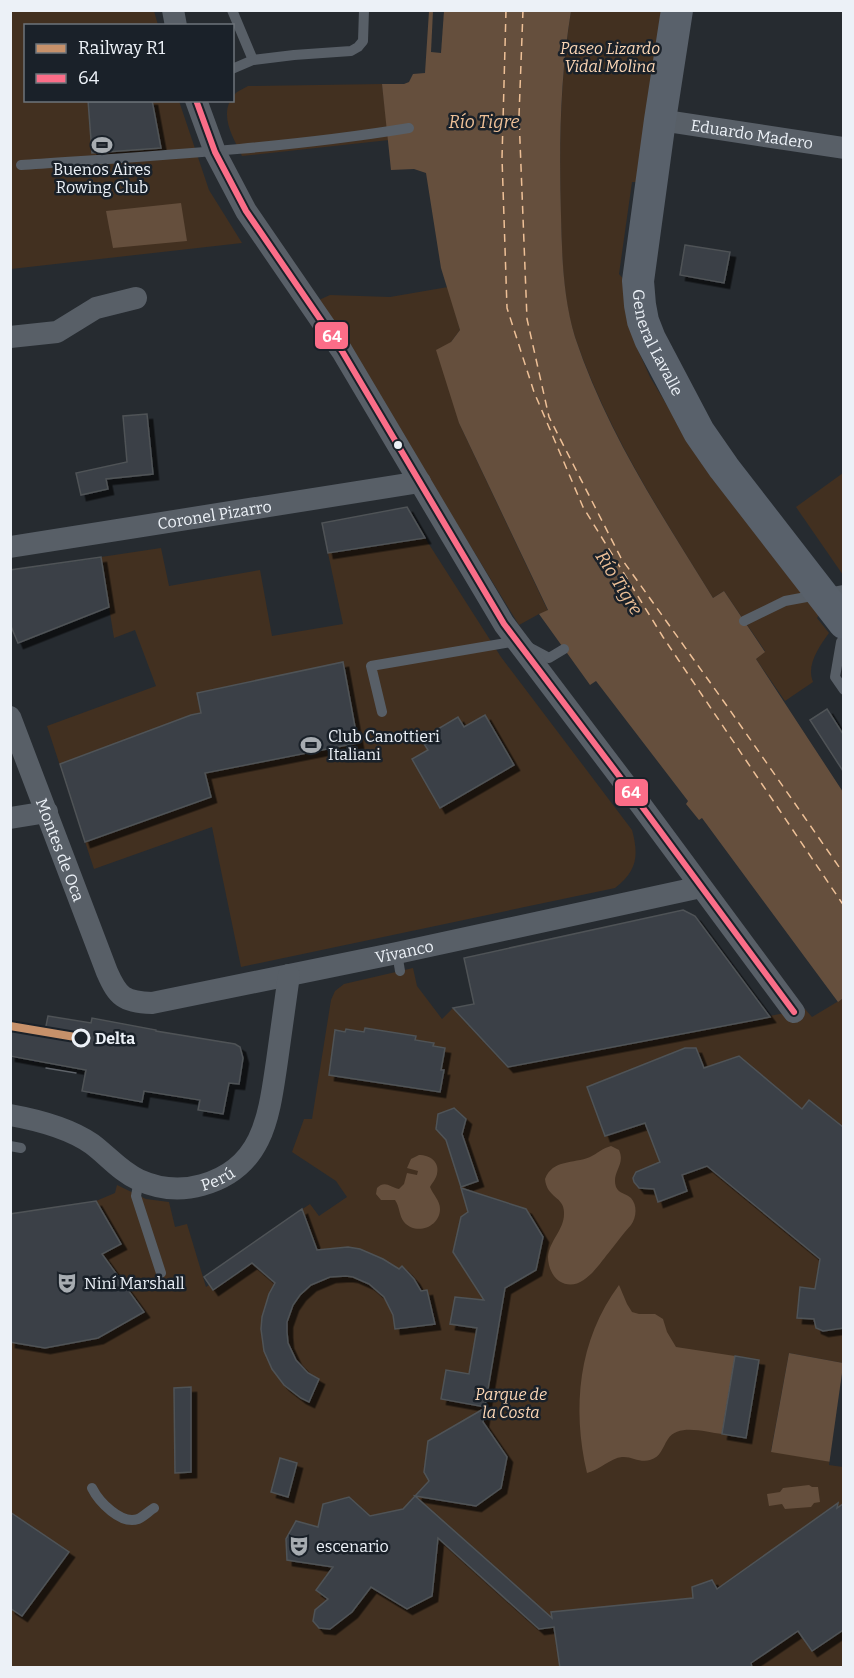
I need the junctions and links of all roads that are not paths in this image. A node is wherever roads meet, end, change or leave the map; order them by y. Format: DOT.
graph roads {
  1 [pos="232,10"];
  2 [pos="363,10"];
  3 [pos="677,10"];
  4 [pos="254,60"];
  5 [pos="234,68"];
  6 [pos="197,102"];
  7 [pos="660,120"];
  8 [pos="409,128"];
  9 [pos="843,148"];
  10 [pos="215,152"];
  11 [pos="21,165"];
  12 [pos="136,298"];
  13 [pos="10,337"];
  14 [pos="420,482"];
  15 [pos="10,547"];
  16 [pos="832,592"];
  17 [pos="744,621"];
  18 [pos="843,623"];
  19 [pos="843,638"];
  20 [pos="517,641"];
  21 [pos="564,649"];
  22 [pos="843,690"];
  23 [pos="382,712"];
  24 [pos="10,717"];
  25 [pos="47,812"];
  26 [pos="10,818"];
  27 [pos="701,886"];
  28 [pos="289,975"];
  29 [pos="112,983"];
  30 [pos="794,1012"];
  31 [pos="10,1115"];
  32 [pos="139,1180"];
  33 [pos="161,1273"];
  34 [pos="92,1488"];
  35 [pos="154,1508"];
  1 -- 4 [label="lane"];
  2 -- 4 [label="lane"];
  3 -- 7 [label="street, General Lavalle"];
  4 -- 5 [label="lane"];
  6 -- 10 [label="street"];
  7 -- 9 [label="street, Eduardo Madero"];
  7 -- 16 [label="street, General Lavalle"];
  8 -- 10 [label="lane"];
  10 -- 11 [label="lane"];
  10 -- 14 [label="street"];
  12 -- 13 [label="street"];
  14 -- 15 [label="street, Coronel Pizarro"];
  14 -- 20 [label="street"];
  16 -- 17 [label="lane"];
  16 -- 18 [label="street, General Lavalle"];
  19 -- 22 [label="lane"];
  20 -- 21 [label="lane"];
  20 -- 23 [label="lane"];
  20 -- 27 [label="street"];
  24 -- 25 [label="street, Montes de Oca"];
  25 -- 26 [label="street"];
  25 -- 29 [label="street, Montes de Oca"];
  27 -- 28 [label="street, Vivanco"];
  27 -- 30 [label="street"];
  28 -- 29 [label="street, Vivanco"];
  28 -- 32 [label="street, Perú"];
  31 -- 32 [label="street, Perú"];
  32 -- 33 [label="lane"];
  34 -- 35 [label="lane"];
}
